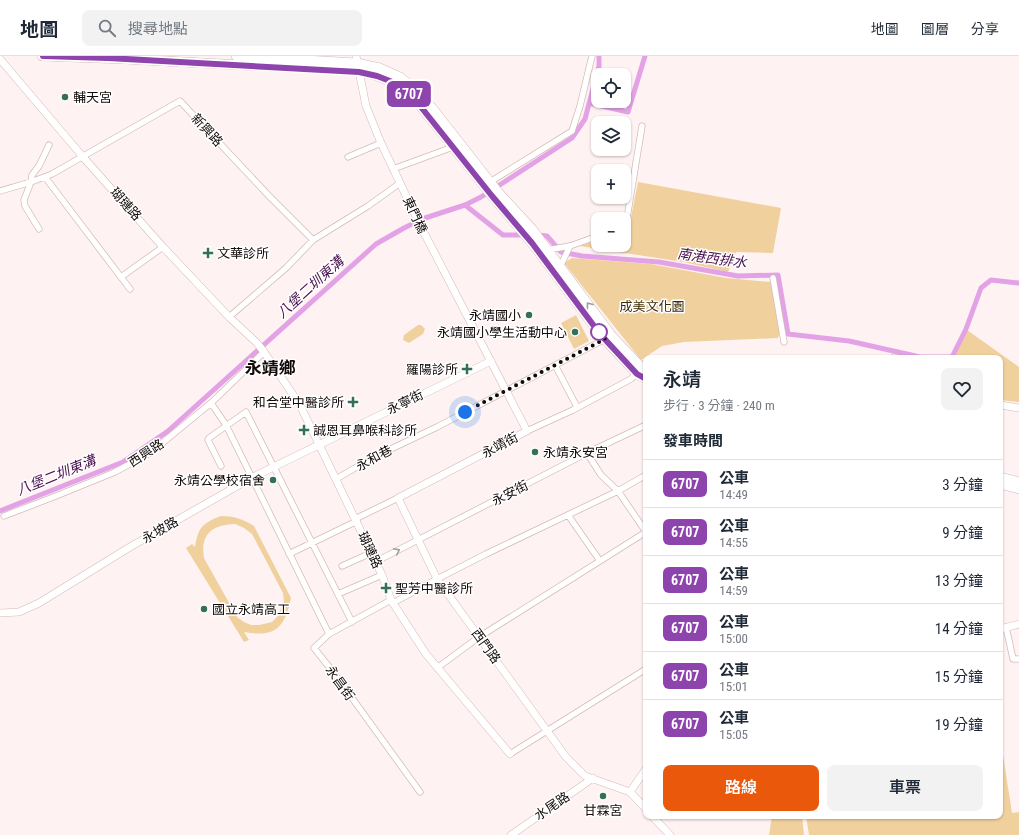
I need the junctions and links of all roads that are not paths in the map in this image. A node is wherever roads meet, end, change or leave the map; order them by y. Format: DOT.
graph roads {
  1 [pos="42,56"];
  2 [pos="236,56"];
  3 [pos="592,56"];
  4 [pos="0,59"];
  5 [pos="357,63"];
  6 [pos="642,126"];
  7 [pos="381,143"];
  8 [pos="49,144"];
  9 [pos="453,147"];
  10 [pos="83,157"];
  11 [pos="348,157"];
  12 [pos="393,169"];
  13 [pos="45,177"];
  14 [pos="31,182"];
  15 [pos="400,183"];
  16 [pos="487,184"];
  17 [pos="0,191"];
  18 [pos="495,194"];
  19 [pos="628,212"];
  20 [pos="39,229"];
  21 [pos="591,238"];
  22 [pos="313,240"];
  23 [pos="570,246"];
  24 [pos="163,247"];
  25 [pos="547,250"];
  26 [pos="560,267"];
  27 [pos="121,277"];
  28 [pos="773,278"];
  29 [pos="130,289"];
  30 [pos="229,317"];
  31 [pos="605,339"];
  32 [pos="784,342"];
  33 [pos="264,351"];
  34 [pos="491,361"];
  35 [pos="555,365"];
  36 [pos="641,370"];
  37 [pos="506,391"];
  38 [pos="210,404"];
  39 [pos="1003,405"];
  40 [pos="577,408"];
  41 [pos="1019,408"];
  42 [pos="226,425"];
  43 [pos="643,426"];
  44 [pos="527,431"];
  45 [pos="320,444"];
  46 [pos="587,453"];
  47 [pos="221,466"];
  48 [pos="274,466"];
  49 [pos="253,477"];
  50 [pos="643,477"];
  51 [pos="1003,478"];
  52 [pos="336,479"];
  53 [pos="1019,482"];
  54 [pos="1003,485"];
  55 [pos="1019,489"];
  56 [pos="618,491"];
  57 [pos="398,498"];
  58 [pos="568,515"];
  59 [pos="4,516"];
  60 [pos="356,520"];
  61 [pos="643,528"];
  62 [pos="643,534"];
  63 [pos="418,540"];
  64 [pos="312,543"];
  65 [pos="371,553"];
  66 [pos="289,554"];
  67 [pos="600,561"];
  68 [pos="375,562"];
  69 [pos="342,566"];
  70 [pos="382,575"];
  71 [pos="437,579"];
  72 [pos="338,594"];
  73 [pos="392,601"];
  74 [pos="0,614"];
  75 [pos="352,622"];
  76 [pos="1019,624"];
  77 [pos="1003,628"];
  78 [pos="329,634"];
  79 [pos="479,636"];
  80 [pos="1019,659"];
  81 [pos="437,668"];
  82 [pos="643,671"];
  83 [pos="547,730"];
  84 [pos="510,754"];
  85 [pos="643,773"];
  86 [pos="593,778"];
  87 [pos="420,792"];
  88 [pos="630,792"];
  89 [pos="643,806"];
  90 [pos="655,819"];
  91 [pos="511,835"];
  92 [pos="670,835"];
  1 -- 5 [label="main road"];
  2 -- 5 [label="main road"];
  3 -- 16 [label="street"];
  4 -- 10 [label="street, 瑚璉路"];
  5 -- 7 [label="street, 東門橋"];
  5 -- 9 [label="main road"];
  5 -- 16 [label="main road"];
  6 -- 19 [label="street"];
  7 -- 11 [label="street"];
  7 -- 12 [label="street, 東門橋"];
  8 -- 14 [label="street"];
  9 -- 12 [label="street"];
  9 -- 16 [label="main road"];
  10 -- 13 [label="street"];
  10 -- 22 [label="street, 新興路"];
  10 -- 24 [label="street, 瑚璉路"];
  12 -- 15 [label="street, 東門橋"];
  13 -- 14 [label="street"];
  13 -- 27 [label="street"];
  14 -- 17 [label="street"];
  14 -- 20 [label="street"];
  15 -- 22 [label="street"];
  15 -- 34 [label="street, 東門橋"];
  16 -- 18 [label="main road"];
  18 -- 25 [label="main road"];
  18 -- 31 [label="main road"];
  21 -- 23 [label="street"];
  22 -- 30 [label="street"];
  23 -- 25 [label="street"];
  23 -- 26 [label="street"];
  24 -- 27 [label="street"];
  24 -- 30 [label="street, 瑚璉路"];
  25 -- 26 [label="main road"];
  36 -- 26 [label="main road, one-way"];
  27 -- 29 [label="street"];
  28 -- 32 [label="street"];
  30 -- 33 [label="street, 瑚璉路"];
  31 -- 35 [label="street, 永和巷"];
  31 -- 36 [label="main road"];
  33 -- 38 [label="street, 西興路"];
  33 -- 45 [label="street, 瑚璉路"];
  34 -- 37 [label="street, 東門橋"];
  34 -- 45 [label="street, 永寧街"];
  35 -- 37 [label="street, 永和巷"];
  35 -- 40 [label="street"];
  36 -- 40 [label="street, 永靖街"];
  37 -- 44 [label="street, 東門橋"];
  37 -- 52 [label="street, 永和巷"];
  38 -- 42 [label="street"];
  38 -- 59 [label="street, 西興路"];
  39 -- 41 [label="street"];
  40 -- 44 [label="street, 永靖街"];
  42 -- 47 [label="street"];
  42 -- 48 [label="street"];
  42 -- 49 [label="street"];
  43 -- 46 [label="street, 永安街"];
  44 -- 57 [label="street, 永靖街"];
  45 -- 48 [label="street, 永坡路"];
  45 -- 52 [label="street, 瑚璉路"];
  46 -- 56 [label="street"];
  46 -- 63 [label="street, 永安街"];
  48 -- 49 [label="street, 永坡路"];
  48 -- 64 [label="street"];
  49 -- 66 [label="street"];
  49 -- 74 [label="street, 永坡路"];
  50 -- 56 [label="street, 永昌街"];
  51 -- 53 [label="main road"];
  52 -- 60 [label="street, 瑚璉路"];
  54 -- 55 [label="main road"];
  56 -- 58 [label="street, 永昌街"];
  56 -- 61 [label="street"];
  57 -- 60 [label="street, 永靖街"];
  57 -- 63 [label="street, 西門路"];
  58 -- 67 [label="street"];
  58 -- 71 [label="street, 永昌街"];
  60 -- 64 [label="street, 永靖街"];
  60 -- 65 [label="street, 瑚璉路"];
  62 -- 67 [label="street"];
  68 -- 63 [label="street, 永安街, one-way"];
  63 -- 71 [label="street, 西門路"];
  64 -- 66 [label="street, 永靖街"];
  64 -- 72 [label="street"];
  65 -- 68 [label="street, 瑚璉路"];
  65 -- 69 [label="street"];
  66 -- 78 [label="street"];
  67 -- 79 [label="street"];
  68 -- 70 [label="street, 瑚璉路"];
  70 -- 72 [label="street"];
  70 -- 73 [label="street, 瑚璉路"];
  71 -- 73 [label="street, 永昌街"];
  71 -- 79 [label="street, 西門路"];
  72 -- 75 [label="street"];
  73 -- 75 [label="street, 永昌街"];
  73 -- 81 [label="street, 瑚璉路"];
  75 -- 78 [label="street, 永昌街"];
  76 -- 77 [label="street"];
  77 -- 80 [label="street"];
  78 -- 87 [label="street, 永昌街"];
  79 -- 81 [label="street"];
  79 -- 83 [label="street, 西門路"];
  81 -- 84 [label="street, 瑚璉路"];
  82 -- 83 [label="street"];
  83 -- 84 [label="street"];
  83 -- 86 [label="street, 西門路"];
  85 -- 88 [label="street"];
  86 -- 88 [label="street, 西門路"];
  86 -- 91 [label="street, 水尾路"];
  88 -- 89 [label="street"];
  90 -- 92 [label="street"];
}
